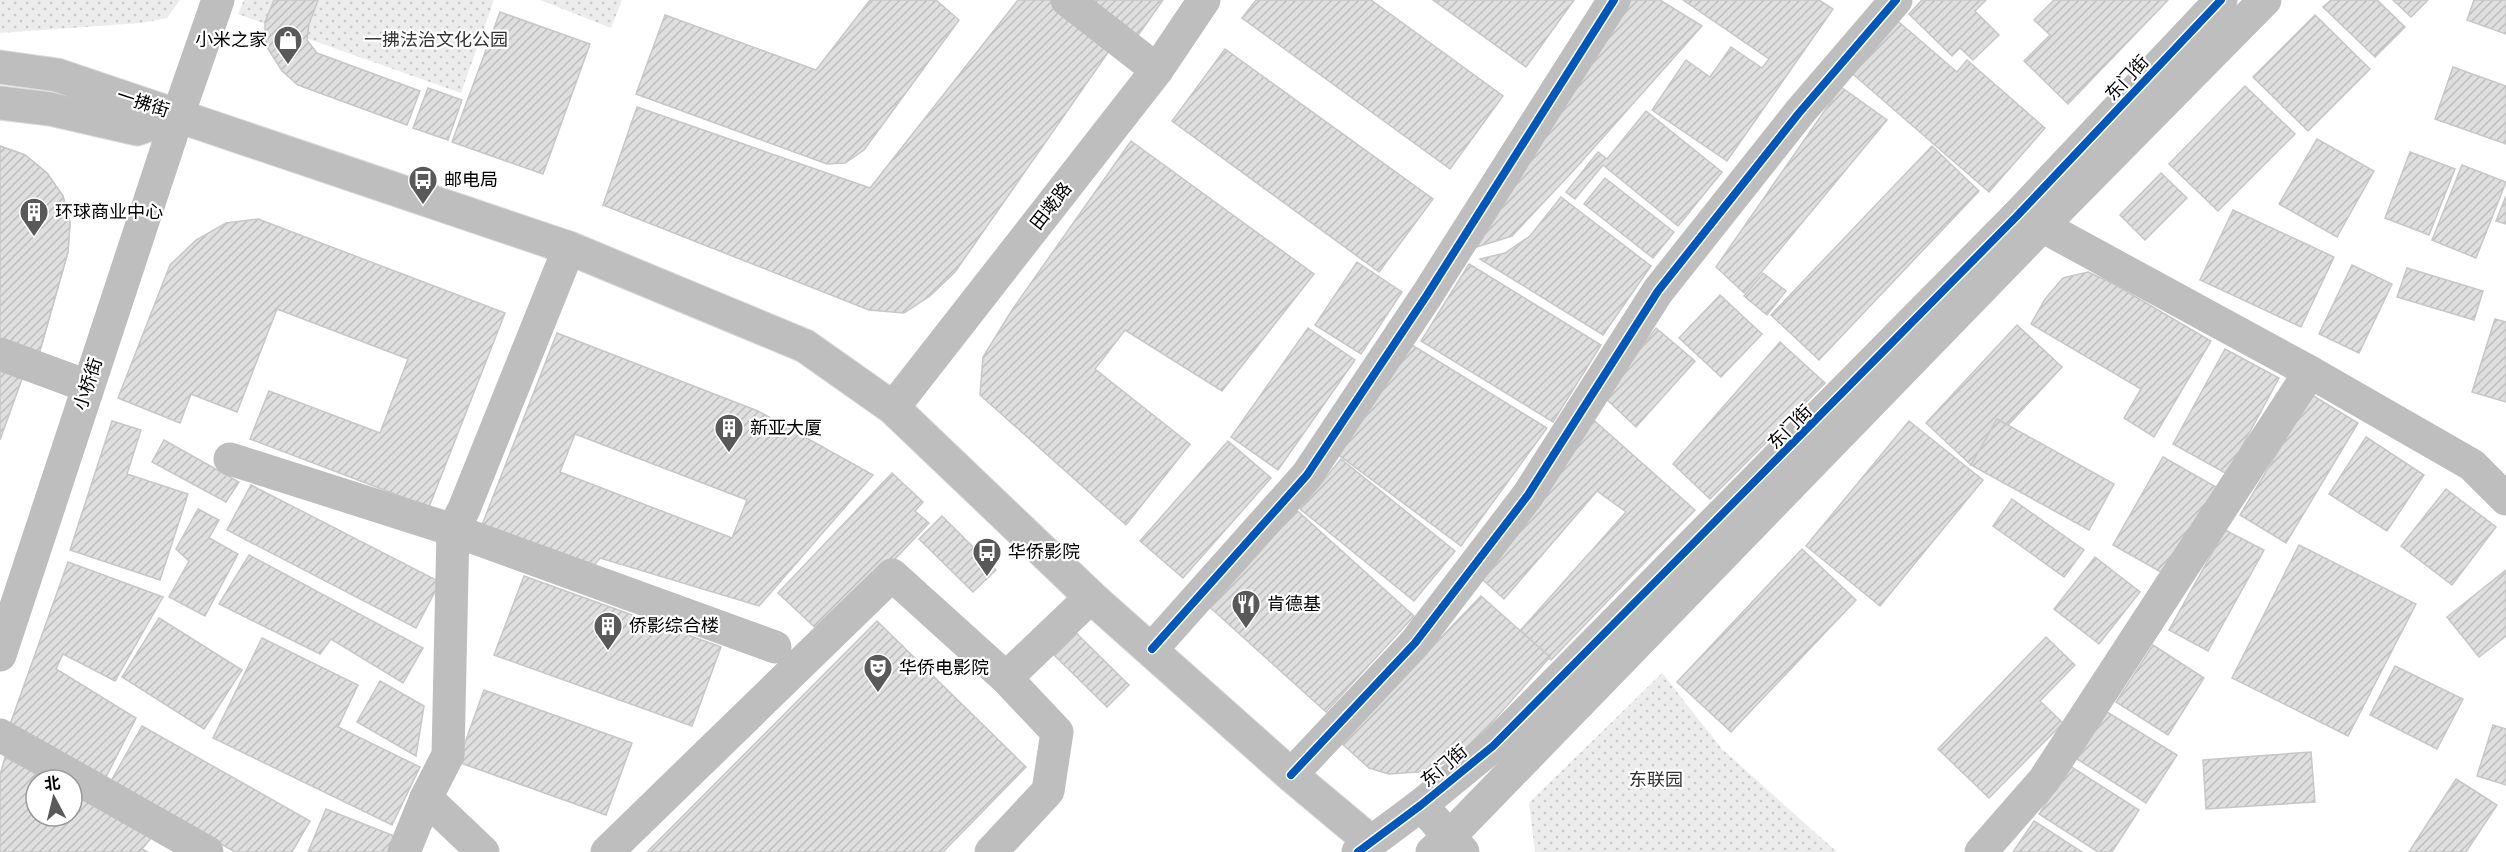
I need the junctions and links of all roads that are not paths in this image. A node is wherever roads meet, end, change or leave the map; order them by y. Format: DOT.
graph roads {
  1 [pos="218,0"];
  2 [pos="1067,0"];
  3 [pos="1204,0"];
  4 [pos="1614,0"];
  5 [pos="1896,0"];
  6 [pos="2221,0"];
  7 [pos="2265,0"];
  8 [pos="0,67"];
  9 [pos="1157,70"];
  10 [pos="0,103"];
  11 [pos="178,115"];
  12 [pos="2030,221"];
  13 [pos="569,248"];
  14 [pos="0,354"];
  15 [pos="2310,372"];
  16 [pos="87,386"];
  17 [pos="893,408"];
  18 [pos="230,459"];
  19 [pos="2506,499"];
  20 [pos="453,530"];
  21 [pos="1091,597"];
  22 [pos="775,647"];
  23 [pos="1152,649"];
  24 [pos="0,655"];
  25 [pos="1006,678"];
  26 [pos="0,735"];
  27 [pos="1291,775"];
  28 [pos="426,798"];
  29 [pos="1420,805"];
  30 [pos="1448,847"];
  31 [pos="1370,849"];
  32 [pos="207,852"];
  33 [pos="404,852"];
  34 [pos="483,852"];
  35 [pos="607,852"];
  36 [pos="991,852"];
  37 [pos="1981,852"];
  1 -- 11 [label="street, 小桥街"];
  2 -- 9 [label="street"];
  3 -- 9 [label="street, 田墘路"];
  4 -- 23 [label="street"];
  5 -- 27 [label="street"];
  6 -- 12 [label="street, 东门街"];
  7 -- 12 [label="street, 东门街"];
  8 -- 11 [label="street, 一拂街"];
  9 -- 17 [label="street, 田墘路"];
  10 -- 11 [label="street, 一拂街"];
  11 -- 13 [label="street"];
  11 -- 16 [label="street, 小桥街"];
  12 -- 15 [label="street"];
  12 -- 29 [label="street, 东门街"];
  12 -- 30 [label="street, 东门街"];
  13 -- 17 [label="street"];
  13 -- 20 [label="street"];
  14 -- 16 [label="street"];
  15 -- 19 [label="street"];
  15 -- 37 [label="street"];
  16 -- 24 [label="street, 小桥街"];
  17 -- 21 [label="street"];
  18 -- 20 [label="street"];
  20 -- 22 [label="street"];
  20 -- 28 [label="street"];
  21 -- 23 [label="street"];
  21 -- 25 [label="street"];
  23 -- 27 [label="street"];
  25 -- 35 [label="street"];
  25 -- 36 [label="street"];
  26 -- 32 [label="street"];
  27 -- 31 [label="street"];
  28 -- 33 [label="street"];
  28 -- 34 [label="street"];
  29 -- 30 [label="street"];
  29 -- 31 [label="street, 东门街"];
}
